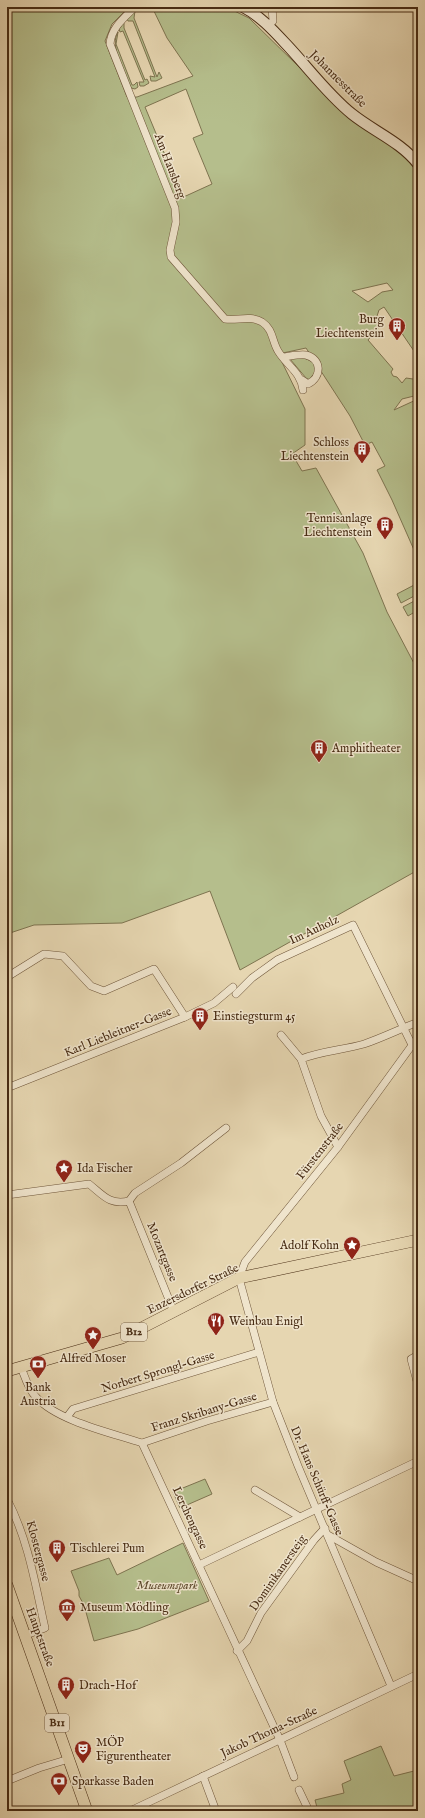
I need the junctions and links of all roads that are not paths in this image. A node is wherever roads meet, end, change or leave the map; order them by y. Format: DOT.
graph roads {
  1 [pos="135,7"];
  2 [pos="243,7"];
  3 [pos="272,7"];
  4 [pos="417,7"];
  5 [pos="418,22"];
  6 [pos="268,26"];
  7 [pos="418,162"];
  8 [pos="284,357"];
  9 [pos="302,380"];
  10 [pos="303,390"];
  11 [pos="7,977"];
  12 [pos="232,987"];
  13 [pos="236,994"];
  14 [pos="185,1017"];
  15 [pos="418,1022"];
  16 [pos="403,1028"];
  17 [pos="282,1035"];
  18 [pos="418,1037"];
  19 [pos="412,1045"];
  20 [pos="301,1059"];
  21 [pos="7,1088"];
  22 [pos="226,1128"];
  23 [pos="338,1147"];
  24 [pos="7,1195"];
  25 [pos="129,1201"];
  26 [pos="418,1240"];
  27 [pos="239,1278"];
  28 [pos="174,1312"];
  29 [pos="258,1352"];
  30 [pos="418,1355"];
  31 [pos="21,1367"];
  32 [pos="7,1371"];
  33 [pos="418,1385"];
  34 [pos="274,1402"];
  35 [pos="69,1415"];
  36 [pos="142,1442"];
  37 [pos="418,1461"];
  38 [pos="255,1490"];
  39 [pos="7,1499"];
  40 [pos="317,1509"];
  41 [pos="300,1517"];
  42 [pos="325,1528"];
  43 [pos="328,1535"];
  44 [pos="199,1565"];
  45 [pos="418,1581"];
  46 [pos="7,1585"];
  47 [pos="26,1635"];
  48 [pos="237,1651"];
  49 [pos="418,1674"];
  50 [pos="391,1686"];
  51 [pos="280,1740"];
  52 [pos="69,1759"];
  53 [pos="203,1776"];
  54 [pos="294,1777"];
  55 [pos="7,1781"];
  56 [pos="299,1790"];
  57 [pos="87,1811"];
  58 [pos="130,1811"];
  59 [pos="216,1811"];
  60 [pos="309,1811"];
  1 -- 8 [label="street, Am Hausberg"];
  2 -- 6 [label="main road, Johannesstraße"];
  3 -- 6 [label="street"];
  4 -- 5 [label="street"];
  6 -- 7 [label="main road, Johannesstraße"];
  8 -- 9 [label="street, Am Hausberg"];
  8 -- 9 [label="street"];
  9 -- 10 [label="street"];
  11 -- 14 [label="street"];
  12 -- 14 [label="street, Karl Liebleitner-Gasse"];
  13 -- 16 [label="street, Im Auholz"];
  14 -- 21 [label="street, Karl Liebleitner-Gasse"];
  15 -- 16 [label="street"];
  16 -- 19 [label="street, Im Auholz"];
  16 -- 20 [label="street"];
  17 -- 20 [label="street"];
  18 -- 19 [label="street, Fürstenstraße"];
  19 -- 23 [label="street, Fürstenstraße"];
  20 -- 23 [label="street"];
  22 -- 25 [label="street"];
  23 -- 27 [label="street, Fürstenstraße"];
  24 -- 25 [label="street"];
  25 -- 28 [label="street, Mozartgasse"];
  26 -- 27 [label="main road, Enzersdorfer Straße / B12"];
  27 -- 28 [label="main road, Enzersdorfer Straße / B12"];
  27 -- 29 [label="street, Dr. Hans Schürff-Gasse"];
  28 -- 31 [label="main road, Enzersdorfer Straße / B12"];
  29 -- 34 [label="street, Dr. Hans Schürff-Gasse"];
  29 -- 35 [label="street, Norbert Sprongl-Gasse"];
  30 -- 33 [label="street"];
  31 -- 32 [label="main road, Enzersdorfer Straße / B12"];
  31 -- 35 [label="street"];
  34 -- 36 [label="street, Franz Skribany-Gasse"];
  34 -- 40 [label="street, Dr. Hans Schürff-Gasse"];
  35 -- 36 [label="street"];
  36 -- 44 [label="street, Lerchengasse"];
  37 -- 40 [label="street"];
  38 -- 41 [label="street"];
  39 -- 47 [label="street, Klostergasse"];
  40 -- 41 [label="street"];
  40 -- 42 [label="street, Dr. Hans Schürff-Gasse"];
  41 -- 44 [label="street"];
  42 -- 43 [label="street, Dr. Hans Schürff-Gasse"];
  42 -- 48 [label="street, Dominikanersteig"];
  43 -- 45 [label="street"];
  43 -- 50 [label="street, Dr. Hans Schürff-Gasse"];
  44 -- 48 [label="street, Lerchengasse"];
  46 -- 47 [label="main road, Hauptstraße / B11"];
  47 -- 52 [label="main road, Hauptstraße / B11"];
  48 -- 51 [label="street, Lerchengasse"];
  49 -- 50 [label="street, Jakob Thoma-Straße"];
  50 -- 51 [label="street, Jakob Thoma-Straße"];
  51 -- 53 [label="street, Jakob Thoma-Straße"];
  51 -- 54 [label="street, Lerchengasse"];
  52 -- 55 [label="street"];
  52 -- 57 [label="main road, Hauptstraße / B11"];
  53 -- 58 [label="street, Jakob Thoma-Straße"];
  53 -- 59 [label="street"];
  56 -- 60 [label="street"];
}
